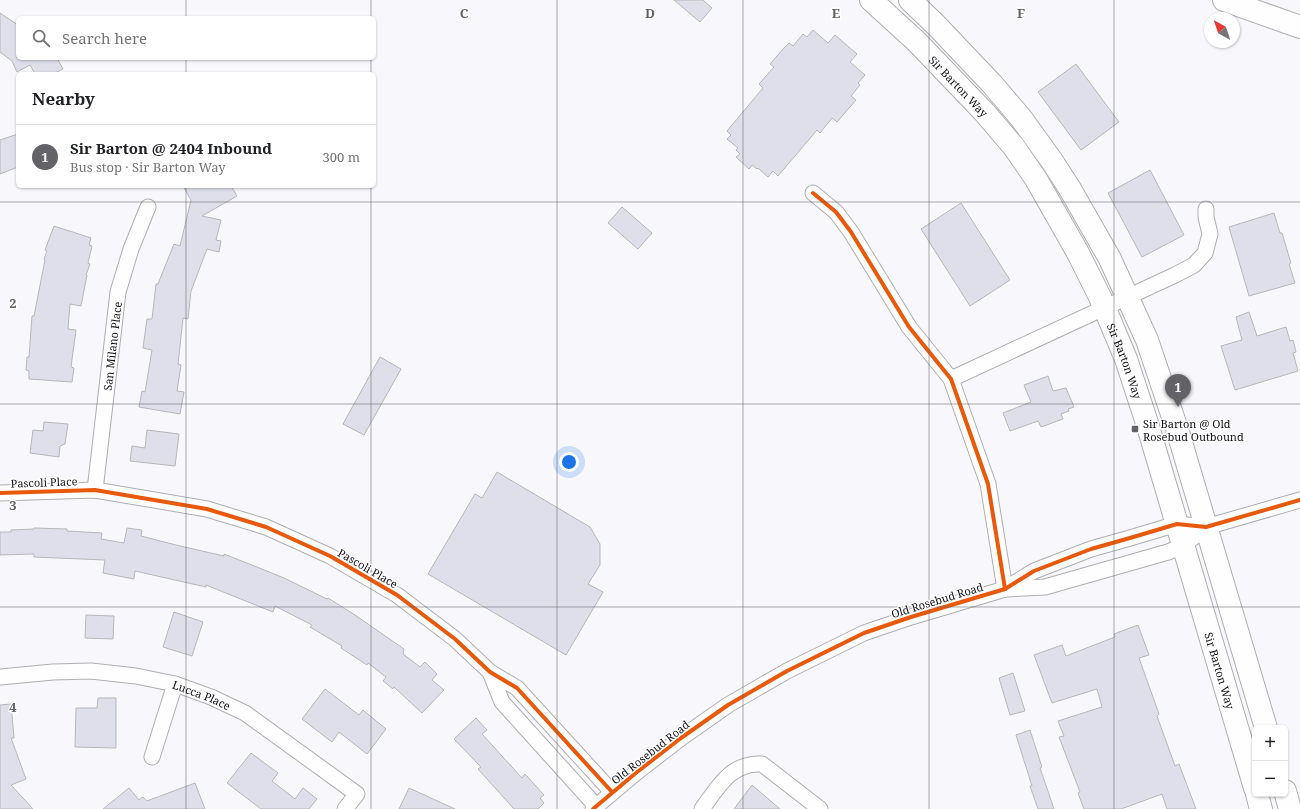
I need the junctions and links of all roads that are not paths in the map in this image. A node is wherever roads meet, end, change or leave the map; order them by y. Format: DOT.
graph roads {
  1 [pos="871,0"];
  2 [pos="910,0"];
  3 [pos="1224,0"];
  4 [pos="1300,27"];
  5 [pos="813,193"];
  6 [pos="148,208"];
  7 [pos="1206,209"];
  8 [pos="1127,297"];
  9 [pos="1104,307"];
  10 [pos="951,378"];
  11 [pos="95,490"];
  12 [pos="0,494"];
  13 [pos="1300,500"];
  14 [pos="1177,524"];
  15 [pos="1206,527"];
  16 [pos="1183,546"];
  17 [pos="1005,589"];
  18 [pos="490,672"];
  19 [pos="0,677"];
  20 [pos="175,684"];
  21 [pos="1265,725"];
  22 [pos="152,757"];
  23 [pos="1252,778"];
  24 [pos="612,792"];
  25 [pos="1258,797"];
  26 [pos="1287,797"];
  27 [pos="594,807"];
  28 [pos="812,807"];
  29 [pos="345,809"];
  30 [pos="702,809"];
  31 [pos="1261,809"];
  32 [pos="1290,809"];
  1 -- 9 [label="main road, Sir Barton Way"];
  2 -- 8 [label="main road"];
  3 -- 4 [label="main road"];
  5 -- 10 [label="street"];
  6 -- 11 [label="street, San Milano Place"];
  7 -- 8 [label="street"];
  8 -- 9 [label="street"];
  8 -- 15 [label="main road"];
  9 -- 10 [label="street"];
  9 -- 14 [label="main road, Sir Barton Way"];
  10 -- 17 [label="street"];
  11 -- 12 [label="street, Pascoli Place"];
  11 -- 18 [label="street, Pascoli Place"];
  13 -- 15 [label="street, Old Rosebud Road"];
  14 -- 15 [label="street, Old Rosebud Road"];
  14 -- 16 [label="main road, Sir Barton Way"];
  14 -- 17 [label="street, Old Rosebud Road"];
  15 -- 16 [label="street, Old Rosebud Road"];
  15 -- 21 [label="main road"];
  16 -- 17 [label="street, Old Rosebud Road"];
  16 -- 23 [label="main road, Sir Barton Way"];
  17 -- 24 [label="street, Old Rosebud Road"];
  18 -- 24 [label="street, Pascoli Place"];
  18 -- 27 [label="street, Pascoli Place"];
  19 -- 20 [label="street, Lucca Place"];
  20 -- 22 [label="street"];
  20 -- 29 [label="street, Lucca Place"];
  24 -- 27 [label="street, Old Rosebud Road"];
  25 -- 31 [label="main road"];
  26 -- 32 [label="main road"];
  28 -- 30 [label="street"];
}
